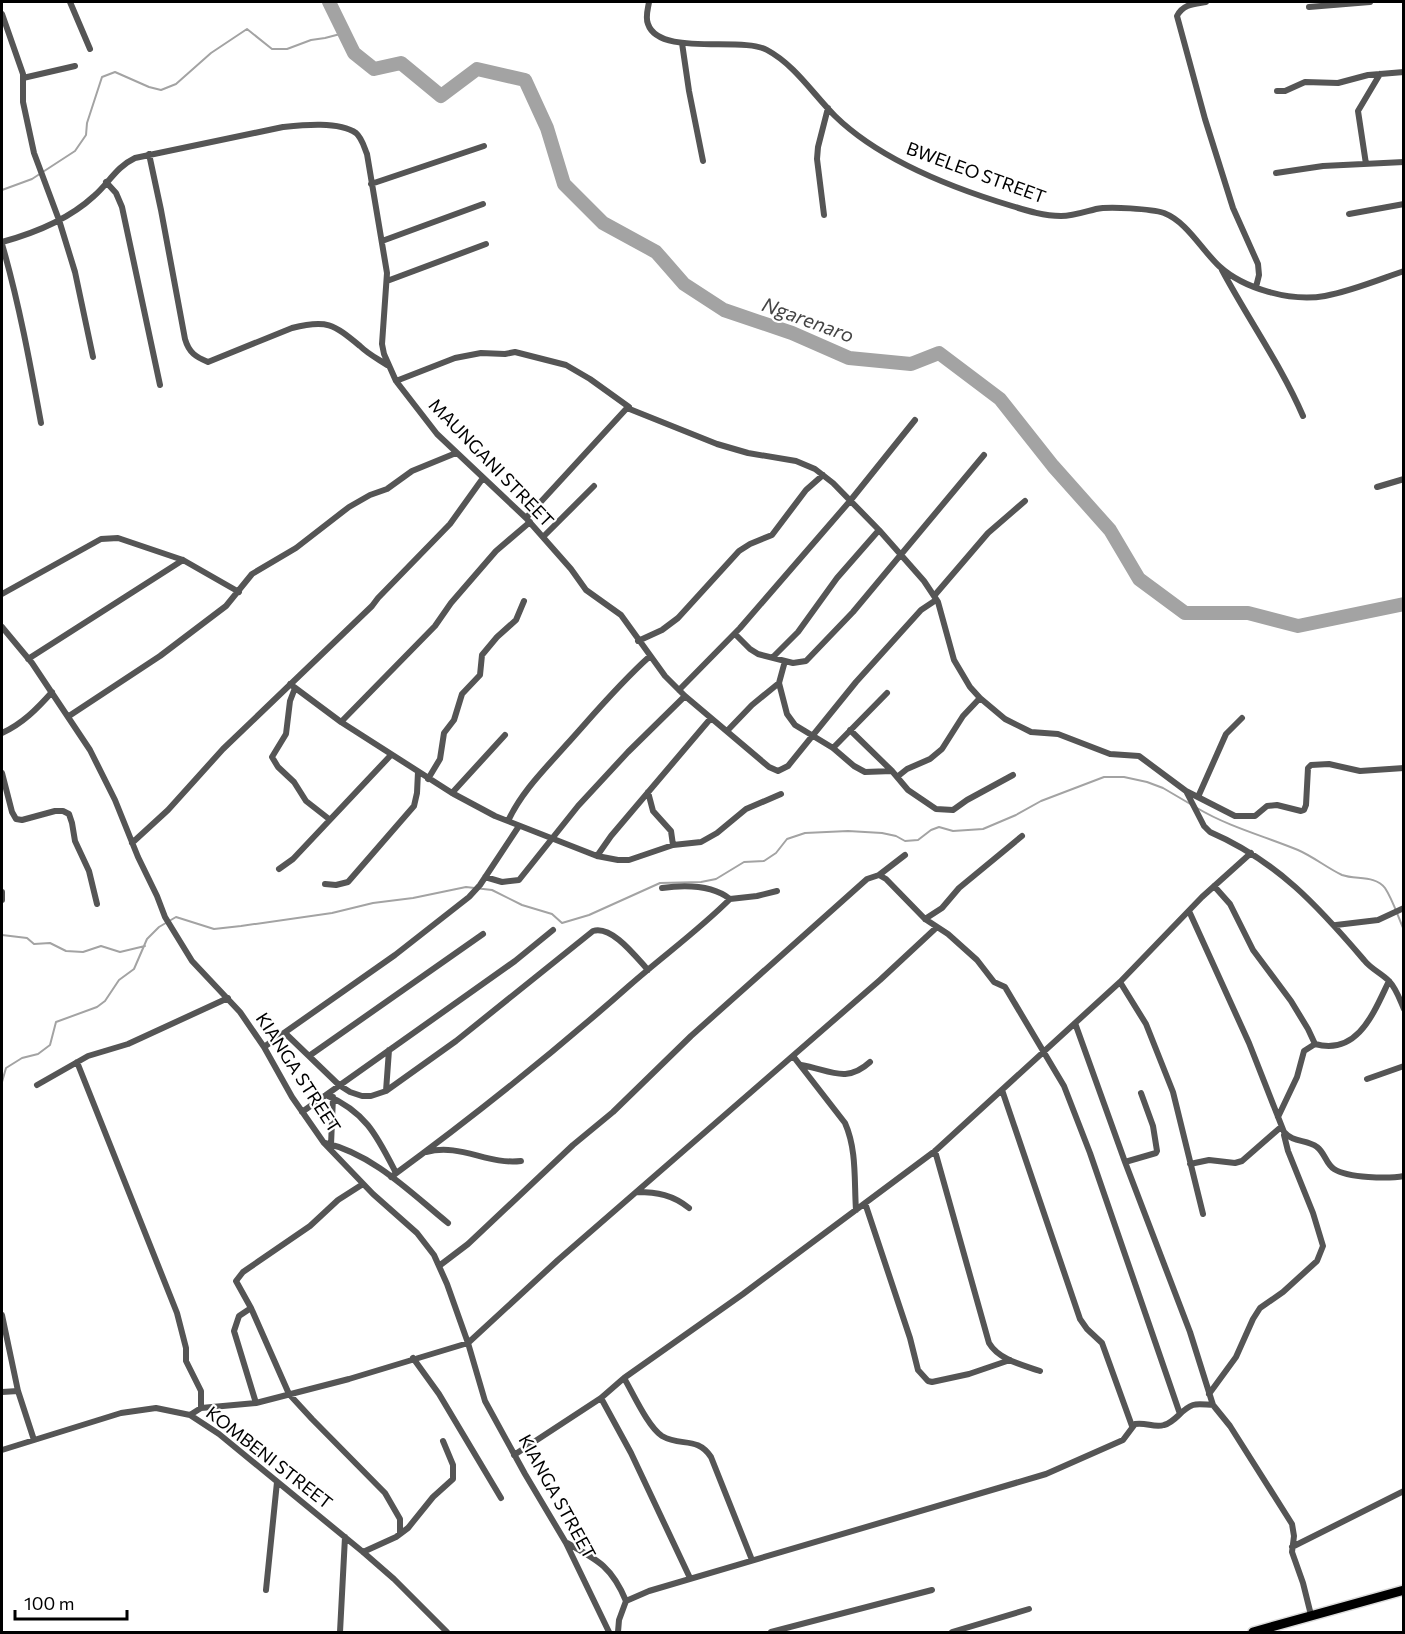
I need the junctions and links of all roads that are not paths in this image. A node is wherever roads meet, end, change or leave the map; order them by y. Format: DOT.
graph roads {
  1 [pos="70,2"];
  2 [pos="649,2"];
  3 [pos="1206,2"];
  4 [pos="1371,2"];
  5 [pos="1309,7"];
  6 [pos="2,14"];
  7 [pos="682,43"];
  8 [pos="90,49"];
  9 [pos="75,66"];
  10 [pos="1404,72"];
  11 [pos="1380,74"];
  12 [pos="23,78"];
  13 [pos="1276,91"];
  14 [pos="828,108"];
  15 [pos="484,146"];
  16 [pos="148,154"];
  17 [pos="703,161"];
  18 [pos="1404,162"];
  19 [pos="1366,164"];
  20 [pos="1276,173"];
  21 [pos="106,182"];
  22 [pos="371,184"];
  23 [pos="483,204"];
  24 [pos="1404,204"];
  25 [pos="1349,214"];
  26 [pos="824,215"];
  27 [pos="59,220"];
  28 [pos="382,241"];
  29 [pos="2,243"];
  30 [pos="486,244"];
  31 [pos="1220,267"];
  32 [pos="1404,271"];
  33 [pos="387,281"];
  34 [pos="1256,287"];
  35 [pos="93,357"];
  36 [pos="388,365"];
  37 [pos="396,381"];
  38 [pos="160,385"];
  39 [pos="630,408"];
  40 [pos="1303,416"];
  41 [pos="915,420"];
  42 [pos="41,423"];
  43 [pos="456,453"];
  44 [pos="984,455"];
  45 [pos="823,475"];
  46 [pos="483,478"];
  47 [pos="1404,479"];
  48 [pos="594,486"];
  49 [pos="1377,487"];
  50 [pos="850,501"];
  51 [pos="1025,501"];
  52 [pos="528,520"];
  53 [pos="879,530"];
  54 [pos="543,537"];
  55 [pos="900,554"];
  56 [pos="183,560"];
  57 [pos="239,592"];
  58 [pos="2,594"];
  59 [pos="935,598"];
  60 [pos="524,601"];
  61 [pos="2,627"];
  62 [pos="735,634"];
  63 [pos="638,641"];
  64 [pos="649,657"];
  65 [pos="773,657"];
  66 [pos="28,659"];
  67 [pos="785,662"];
  68 [pos="779,683"];
  69 [pos="292,686"];
  70 [pos="679,690"];
  71 [pos="52,692"];
  72 [pos="887,693"];
  73 [pos="685,696"];
  74 [pos="981,698"];
  75 [pos="69,717"];
  76 [pos="711,718"];
  77 [pos="1242,718"];
  78 [pos="341,722"];
  79 [pos="850,730"];
  80 [pos="727,731"];
  81 [pos="2,733"];
  82 [pos="504,735"];
  83 [pos="812,735"];
  84 [pos="833,748"];
  85 [pos="391,754"];
  86 [pos="1404,768"];
  87 [pos="892,771"];
  88 [pos="418,772"];
  89 [pos="2,773"];
  90 [pos="1013,775"];
  91 [pos="897,777"];
  92 [pos="428,778"];
  93 [pos="1186,791"];
  94 [pos="648,792"];
  95 [pos="452,793"];
  96 [pos="781,794"];
  97 [pos="1198,797"];
  98 [pos="329,819"];
  99 [pos="508,821"];
  100 [pos="519,825"];
  101 [pos="1022,836"];
  102 [pos="552,838"];
  103 [pos="132,843"];
  104 [pos="674,845"];
  105 [pos="1251,853"];
  106 [pos="905,855"];
  107 [pos="597,856"];
  108 [pos="279,869"];
  109 [pos="879,875"];
  110 [pos="485,877"];
  111 [pos="325,884"];
  112 [pos="1214,886"];
  113 [pos="662,888"];
  114 [pos="777,891"];
  115 [pos="2,892"];
  116 [pos="730,899"];
  117 [pos="2,900"];
  118 [pos="97,904"];
  119 [pos="1404,908"];
  120 [pos="1189,911"];
  121 [pos="925,919"];
  122 [pos="1336,926"];
  123 [pos="937,927"];
  124 [pos="553,930"];
  125 [pos="483,934"];
  126 [pos="648,970"];
  127 [pos="1389,981"];
  128 [pos="1120,982"];
  129 [pos="228,998"];
  130 [pos="1404,1010"];
  131 [pos="1075,1023"];
  132 [pos="285,1033"];
  133 [pos="1315,1044"];
  134 [pos="264,1047"];
  135 [pos="389,1050"];
  136 [pos="1043,1053"];
  137 [pos="309,1056"];
  138 [pos="793,1056"];
  139 [pos="77,1062"];
  140 [pos="870,1062"];
  141 [pos="801,1065"];
  142 [pos="1404,1066"];
  143 [pos="1366,1079"];
  144 [pos="37,1085"];
  145 [pos="339,1085"];
  146 [pos="1002,1090"];
  147 [pos="386,1091"];
  148 [pos="1141,1093"];
  149 [pos="329,1096"];
  150 [pos="302,1112"];
  151 [pos="1278,1117"];
  152 [pos="1282,1130"];
  153 [pos="327,1144"];
  154 [pos="935,1150"];
  155 [pos="423,1153"];
  156 [pos="522,1161"];
  157 [pos="1125,1162"];
  158 [pos="1190,1164"];
  159 [pos="393,1175"];
  160 [pos="1404,1176"];
  161 [pos="363,1184"];
  162 [pos="636,1192"];
  163 [pos="866,1203"];
  164 [pos="689,1208"];
  165 [pos="856,1210"];
  166 [pos="1203,1214"];
  167 [pos="448,1223"];
  168 [pos="439,1266"];
  169 [pos="251,1308"];
  170 [pos="2,1315"];
  171 [pos="468,1343"];
  172 [pos="413,1358"];
  173 [pos="1010,1360"];
  174 [pos="1040,1371"];
  175 [pos="624,1378"];
  176 [pos="18,1391"];
  177 [pos="2,1392"];
  178 [pos="289,1394"];
  179 [pos="1209,1394"];
  180 [pos="601,1398"];
  181 [pos="256,1403"];
  182 [pos="1213,1405"];
  183 [pos="201,1408"];
  184 [pos="1180,1414"];
  185 [pos="190,1415"];
  186 [pos="1132,1426"];
  187 [pos="34,1440"];
  188 [pos="443,1441"];
  189 [pos="2,1450"];
  190 [pos="514,1455"];
  191 [pos="277,1482"];
  192 [pos="1404,1491"];
  193 [pos="501,1498"];
  194 [pos="400,1534"];
  195 [pos="345,1537"];
  196 [pos="566,1543"];
  197 [pos="1292,1547"];
  198 [pos="363,1552"];
  199 [pos="752,1560"];
  200 [pos="690,1578"];
  201 [pos="266,1590"];
  202 [pos="932,1590"];
  203 [pos="1404,1590"];
  204 [pos="626,1601"];
  205 [pos="1029,1609"];
  206 [pos="1311,1615"];
  207 [pos="340,1632"];
  208 [pos="447,1632"];
  209 [pos="609,1632"];
  210 [pos="618,1632"];
  211 [pos="771,1632"];
  212 [pos="952,1632"];
  213 [pos="1253,1632"];
  1 -- 8 [label="street"];
  2 -- 7 [label="street, BWELEO STREET"];
  3 -- 34 [label="street"];
  4 -- 5 [label="street"];
  6 -- 12 [label="street"];
  7 -- 14 [label="street, BWELEO STREET"];
  7 -- 17 [label="street"];
  9 -- 12 [label="street"];
  10 -- 11 [label="street"];
  11 -- 13 [label="street"];
  11 -- 19 [label="street"];
  12 -- 27 [label="street"];
  14 -- 26 [label="street"];
  14 -- 31 [label="street, BWELEO STREET"];
  15 -- 22 [label="street"];
  16 -- 21 [label="street, MAUNGANI STREET"];
  16 -- 22 [label="street, MAUNGANI STREET"];
  16 -- 36 [label="street"];
  18 -- 19 [label="street"];
  19 -- 20 [label="street"];
  21 -- 27 [label="street, MAUNGANI STREET"];
  21 -- 38 [label="street"];
  22 -- 28 [label="street, MAUNGANI STREET"];
  23 -- 28 [label="street"];
  24 -- 25 [label="street"];
  27 -- 29 [label="street, MAUNGANI STREET"];
  27 -- 35 [label="street"];
  28 -- 33 [label="street, MAUNGANI STREET"];
  29 -- 42 [label="street"];
  30 -- 33 [label="street"];
  31 -- 34 [label="street, BWELEO STREET"];
  31 -- 40 [label="street"];
  32 -- 34 [label="street, BWELEO STREET"];
  33 -- 36 [label="street, MAUNGANI STREET"];
  36 -- 37 [label="street, MAUNGANI STREET"];
  37 -- 39 [label="street"];
  37 -- 43 [label="street, MAUNGANI STREET"];
  39 -- 45 [label="street"];
  39 -- 52 [label="street"];
  41 -- 50 [label="street"];
  43 -- 46 [label="street, MAUNGANI STREET"];
  43 -- 57 [label="street"];
  44 -- 55 [label="street"];
  45 -- 50 [label="street"];
  45 -- 63 [label="street"];
  46 -- 52 [label="street, MAUNGANI STREET"];
  46 -- 69 [label="street"];
  47 -- 49 [label="street"];
  48 -- 54 [label="street"];
  50 -- 53 [label="street"];
  50 -- 62 [label="street"];
  51 -- 59 [label="street, MAUNGANI STREET"];
  52 -- 54 [label="street, MAUNGANI STREET"];
  52 -- 78 [label="street"];
  53 -- 55 [label="street"];
  53 -- 65 [label="street"];
  54 -- 63 [label="street, MAUNGANI STREET"];
  55 -- 59 [label="street"];
  55 -- 67 [label="street"];
  56 -- 57 [label="street"];
  56 -- 58 [label="street"];
  56 -- 66 [label="street"];
  57 -- 75 [label="street"];
  59 -- 74 [label="street"];
  59 -- 83 [label="street, MAUNGANI STREET"];
  60 -- 92 [label="street"];
  61 -- 66 [label="street, KIANGA STREET"];
  62 -- 65 [label="street"];
  62 -- 70 [label="street"];
  63 -- 64 [label="street, MAUNGANI STREET"];
  64 -- 70 [label="street, MAUNGANI STREET"];
  64 -- 99 [label="street"];
  65 -- 67 [label="street"];
  66 -- 71 [label="street, KIANGA STREET"];
  67 -- 68 [label="street"];
  68 -- 80 [label="street"];
  68 -- 83 [label="street"];
  69 -- 78 [label="street"];
  69 -- 98 [label="street"];
  69 -- 103 [label="street"];
  70 -- 73 [label="street, MAUNGANI STREET"];
  71 -- 75 [label="street, KIANGA STREET"];
  71 -- 81 [label="street"];
  72 -- 79 [label="street"];
  73 -- 76 [label="street, MAUNGANI STREET"];
  73 -- 102 [label="street"];
  74 -- 91 [label="street"];
  74 -- 93 [label="street"];
  75 -- 103 [label="street, KIANGA STREET"];
  76 -- 80 [label="street, MAUNGANI STREET"];
  76 -- 94 [label="street"];
  77 -- 97 [label="street"];
  78 -- 85 [label="street"];
  79 -- 84 [label="street"];
  79 -- 87 [label="street"];
  80 -- 83 [label="street, MAUNGANI STREET"];
  82 -- 95 [label="street"];
  83 -- 84 [label="street"];
  84 -- 87 [label="street"];
  85 -- 88 [label="street"];
  85 -- 98 [label="street"];
  86 -- 97 [label="street"];
  87 -- 91 [label="street"];
  88 -- 92 [label="street"];
  88 -- 111 [label="street"];
  89 -- 118 [label="street"];
  90 -- 91 [label="street"];
  92 -- 95 [label="street"];
  93 -- 97 [label="street"];
  93 -- 105 [label="street"];
  94 -- 104 [label="street"];
  94 -- 107 [label="street"];
  95 -- 99 [label="street"];
  96 -- 104 [label="street"];
  98 -- 108 [label="street"];
  99 -- 100 [label="street"];
  100 -- 102 [label="street"];
  100 -- 110 [label="street"];
  101 -- 121 [label="street"];
  102 -- 107 [label="street"];
  102 -- 110 [label="street"];
  103 -- 129 [label="street, KIANGA STREET"];
  104 -- 107 [label="street"];
  105 -- 112 [label="street"];
  105 -- 122 [label="street"];
  106 -- 109 [label="street"];
  109 -- 121 [label="street"];
  109 -- 168 [label="street"];
  110 -- 132 [label="street"];
  112 -- 120 [label="street"];
  112 -- 133 [label="street"];
  113 -- 116 [label="street"];
  114 -- 116 [label="street"];
  115 -- 117 [label="street"];
  116 -- 126 [label="street"];
  119 -- 122 [label="street"];
  120 -- 128 [label="street"];
  120 -- 151 [label="street"];
  121 -- 123 [label="street"];
  122 -- 127 [label="street"];
  123 -- 136 [label="street"];
  123 -- 138 [label="street"];
  124 -- 135 [label="street"];
  125 -- 137 [label="street"];
  126 -- 147 [label="street"];
  126 -- 155 [label="street"];
  127 -- 130 [label="street"];
  127 -- 133 [label="street"];
  128 -- 131 [label="street"];
  128 -- 158 [label="street"];
  129 -- 134 [label="street, KIANGA STREET"];
  129 -- 139 [label="street"];
  131 -- 136 [label="street"];
  131 -- 157 [label="street"];
  132 -- 134 [label="street"];
  132 -- 137 [label="street"];
  133 -- 151 [label="street"];
  134 -- 150 [label="street, KIANGA STREET"];
  135 -- 145 [label="street"];
  135 -- 147 [label="street"];
  136 -- 146 [label="street"];
  136 -- 184 [label="street"];
  137 -- 145 [label="street"];
  138 -- 141 [label="street"];
  138 -- 162 [label="street"];
  139 -- 144 [label="street"];
  139 -- 183 [label="street"];
  140 -- 141 [label="street"];
  141 -- 165 [label="street"];
  142 -- 143 [label="street"];
  145 -- 147 [label="street"];
  145 -- 149 [label="street"];
  146 -- 154 [label="street"];
  146 -- 186 [label="street"];
  148 -- 157 [label="street"];
  149 -- 150 [label="street"];
  149 -- 153 [label="street"];
  149 -- 159 [label="street"];
  150 -- 153 [label="street, KIANGA STREET"];
  151 -- 152 [label="street"];
  152 -- 158 [label="street"];
  152 -- 160 [label="street"];
  152 -- 179 [label="street"];
  153 -- 159 [label="street"];
  153 -- 161 [label="street, KIANGA STREET"];
  154 -- 163 [label="street"];
  154 -- 173 [label="street"];
  155 -- 156 [label="street"];
  155 -- 159 [label="street"];
  157 -- 179 [label="street"];
  158 -- 166 [label="street"];
  159 -- 167 [label="street"];
  161 -- 168 [label="street, KIANGA STREET"];
  161 -- 169 [label="street"];
  162 -- 164 [label="street"];
  162 -- 171 [label="street"];
  163 -- 165 [label="street"];
  163 -- 173 [label="street"];
  165 -- 175 [label="street"];
  168 -- 171 [label="street, KIANGA STREET"];
  169 -- 178 [label="street"];
  169 -- 181 [label="street"];
  170 -- 176 [label="street"];
  171 -- 172 [label="street"];
  171 -- 190 [label="street, KIANGA STREET"];
  172 -- 178 [label="street"];
  172 -- 193 [label="street"];
  173 -- 174 [label="street"];
  175 -- 180 [label="street"];
  175 -- 199 [label="street"];
  176 -- 177 [label="street"];
  176 -- 187 [label="street"];
  178 -- 181 [label="street"];
  178 -- 194 [label="street"];
  179 -- 182 [label="street"];
  180 -- 190 [label="street"];
  180 -- 200 [label="street"];
  181 -- 183 [label="street"];
  182 -- 184 [label="street"];
  182 -- 197 [label="street"];
  183 -- 185 [label="street"];
  184 -- 186 [label="street"];
  185 -- 187 [label="street, KOMBENI STREET"];
  185 -- 191 [label="street, KOMBENI STREET"];
  186 -- 199 [label="street"];
  187 -- 189 [label="street, KOMBENI STREET"];
  188 -- 194 [label="street"];
  190 -- 196 [label="street, KIANGA STREET"];
  191 -- 195 [label="street, KOMBENI STREET"];
  191 -- 201 [label="street"];
  192 -- 197 [label="street"];
  194 -- 198 [label="street"];
  195 -- 198 [label="street, KOMBENI STREET"];
  195 -- 207 [label="street"];
  196 -- 204 [label="street"];
  196 -- 209 [label="street, KIANGA STREET"];
  197 -- 206 [label="street"];
  198 -- 208 [label="street, KOMBENI STREET"];
  199 -- 200 [label="street"];
  200 -- 204 [label="street"];
  202 -- 211 [label="street"];
  203 -- 206 [label="main road"];
  204 -- 210 [label="street"];
  205 -- 212 [label="street"];
  206 -- 213 [label="main road"];
}
